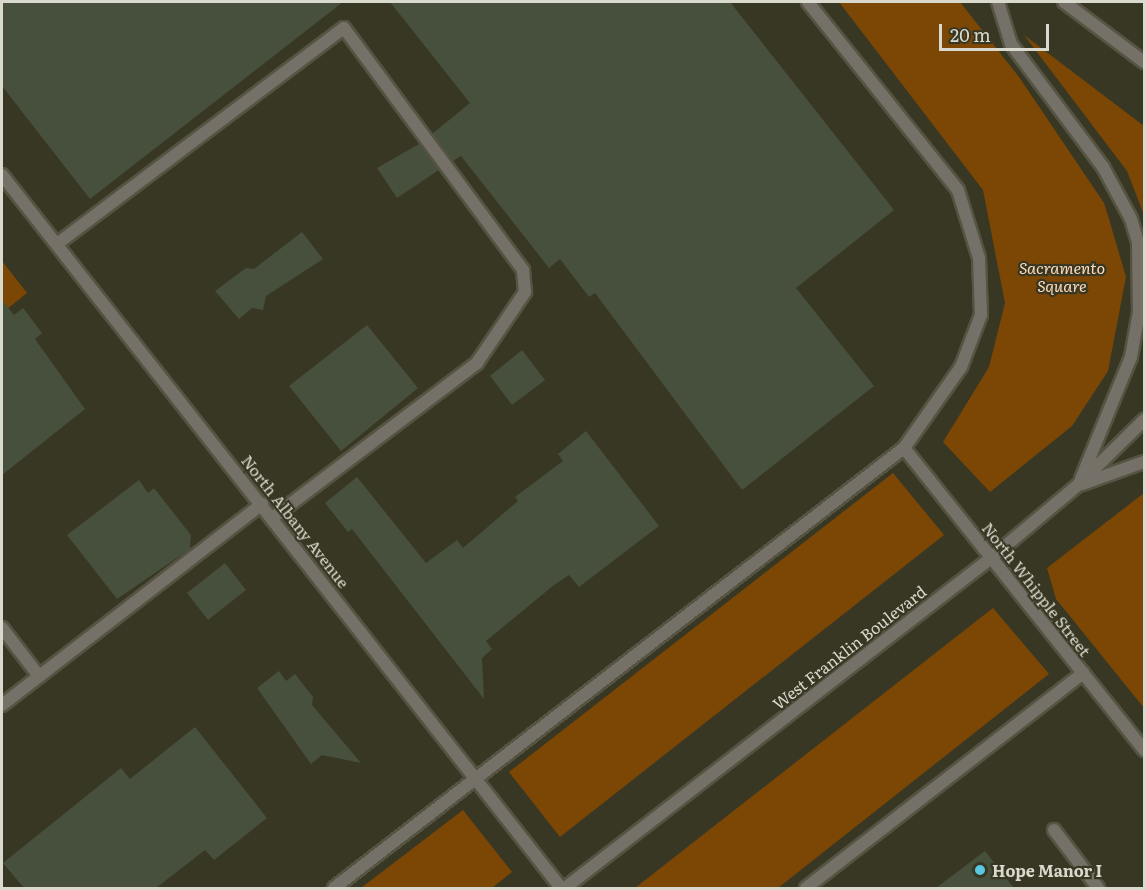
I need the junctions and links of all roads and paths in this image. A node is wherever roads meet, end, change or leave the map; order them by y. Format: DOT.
graph roads {
  1 [pos="808,2"];
  2 [pos="999,2"];
  3 [pos="1064,2"];
  4 [pos="1144,62"];
  5 [pos="2,175"];
  6 [pos="57,244"];
  7 [pos="1144,420"];
  8 [pos="904,448"];
  9 [pos="1144,462"];
  10 [pos="1078,485"];
  11 [pos="262,504"];
  12 [pos="272,518"];
  13 [pos="991,558"];
  14 [pos="2,628"];
  15 [pos="1083,673"];
  16 [pos="39,676"];
  17 [pos="2,705"];
  18 [pos="1144,750"];
  19 [pos="477,778"];
  20 [pos="1053,830"];
  21 [pos="334,888"];
  22 [pos="563,888"];
  23 [pos="806,888"];
  24 [pos="1098,888"];
  1 -- 8 [label="street"];
  2 -- 10 [label="street"];
  3 -- 4 [label="street"];
  5 -- 6 [label="street, North Albany Avenue"];
  6 -- 11 [label="street, North Albany Avenue"];
  6 -- 12 [label="street"];
  7 -- 10 [label="street, West Franklin Boulevard"];
  8 -- 13 [label="street, North Whipple Street"];
  8 -- 19 [label="street"];
  9 -- 10 [label="street"];
  10 -- 13 [label="street, West Franklin Boulevard"];
  11 -- 12 [label="street, North Albany Avenue"];
  11 -- 16 [label="street"];
  12 -- 19 [label="street, North Albany Avenue"];
  13 -- 15 [label="street, North Whipple Street"];
  13 -- 22 [label="street, West Franklin Boulevard"];
  14 -- 16 [label="street"];
  15 -- 18 [label="street, North Whipple Street"];
  15 -- 23 [label="street"];
  16 -- 17 [label="street"];
  19 -- 21 [label="street"];
  19 -- 22 [label="street, North Albany Avenue"];
  20 -- 24 [label="street"];
}
